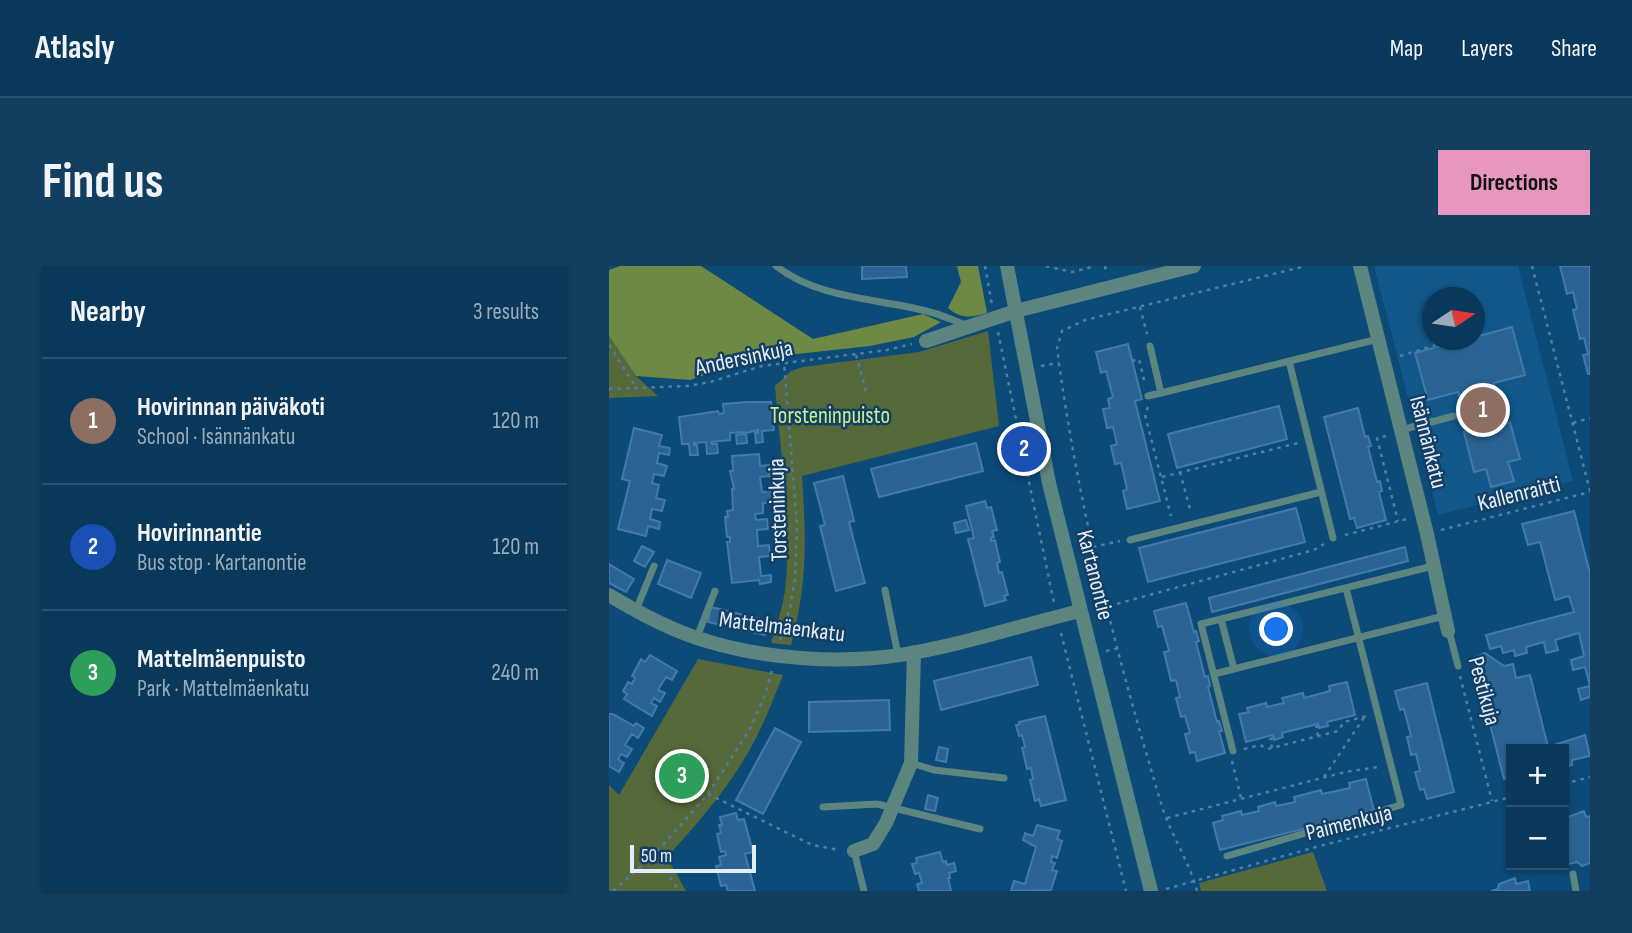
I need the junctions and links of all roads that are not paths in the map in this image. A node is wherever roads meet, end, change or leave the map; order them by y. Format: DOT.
graph roads {
  1 [pos="776,266"];
  2 [pos="1007,266"];
  3 [pos="1194,266"];
  4 [pos="1360,266"];
  5 [pos="1016,311"];
  6 [pos="967,325"];
  7 [pos="1378,339"];
  8 [pos="926,341"];
  9 [pos="1150,346"];
  10 [pos="1289,361"];
  11 [pos="1161,393"];
  12 [pos="1148,396"];
  13 [pos="1454,416"];
  14 [pos="1395,433"];
  15 [pos="1321,492"];
  16 [pos="1332,538"];
  17 [pos="1130,540"];
  18 [pos="1434,565"];
  19 [pos="654,566"];
  20 [pos="1346,588"];
  21 [pos="885,590"];
  22 [pos="715,591"];
  23 [pos="609,595"];
  24 [pos="635,610"];
  25 [pos="1080,611"];
  26 [pos="1445,615"];
  27 [pos="1221,619"];
  28 [pos="1448,631"];
  29 [pos="697,637"];
  30 [pos="1359,637"];
  31 [pos="914,652"];
  32 [pos="898,655"];
  33 [pos="1458,666"];
  34 [pos="1234,669"];
  35 [pos="1214,674"];
  36 [pos="1233,751"];
  37 [pos="911,763"];
  38 [pos="1004,778"];
  39 [pos="823,807"];
  40 [pos="893,808"];
  41 [pos="980,829"];
  42 [pos="855,851"];
  43 [pos="1227,856"];
  44 [pos="1573,874"];
  45 [pos="864,891"];
  46 [pos="1151,891"];
  47 [pos="1576,891"];
  1 -- 6 [label="lane"];
  2 -- 5 [label="street, Kartanontie"];
  3 -- 5 [label="street"];
  4 -- 7 [label="street, Isännänkatu"];
  5 -- 6 [label="street"];
  5 -- 25 [label="street, Kartanontie"];
  6 -- 8 [label="street"];
  7 -- 10 [label="lane"];
  7 -- 14 [label="street, Isännänkatu"];
  9 -- 11 [label="lane"];
  10 -- 11 [label="lane"];
  10 -- 15 [label="lane"];
  11 -- 12 [label="lane"];
  13 -- 14 [label="lane"];
  14 -- 18 [label="street, Isännänkatu"];
  15 -- 16 [label="lane"];
  15 -- 17 [label="lane"];
  18 -- 20 [label="lane"];
  18 -- 26 [label="street, Isännänkatu"];
  19 -- 24 [label="lane"];
  20 -- 27 [label="lane"];
  20 -- 30 [label="lane"];
  21 -- 32 [label="lane"];
  22 -- 29 [label="lane"];
  23 -- 24 [label="street, Mattelmäenkatu"];
  24 -- 29 [label="street, Mattelmäenkatu"];
  25 -- 31 [label="street, Mattelmäenkatu"];
  25 -- 46 [label="street, Kartanontie"];
  26 -- 28 [label="street, Isännänkatu"];
  26 -- 30 [label="lane"];
  27 -- 34 [label="lane"];
  27 -- 35 [label="lane"];
  28 -- 33 [label="lane, Pestikuja"];
  29 -- 32 [label="street, Mattelmäenkatu"];
  30 -- 34 [label="lane"];
  30 -- 43 [label="lane"];
  31 -- 32 [label="street, Mattelmäenkatu"];
  31 -- 37 [label="street"];
  34 -- 35 [label="lane"];
  35 -- 36 [label="lane"];
  37 -- 38 [label="lane"];
  37 -- 40 [label="street"];
  39 -- 40 [label="lane"];
  40 -- 41 [label="lane"];
  40 -- 42 [label="street"];
  42 -- 45 [label="lane"];
  44 -- 47 [label="lane"];
}
